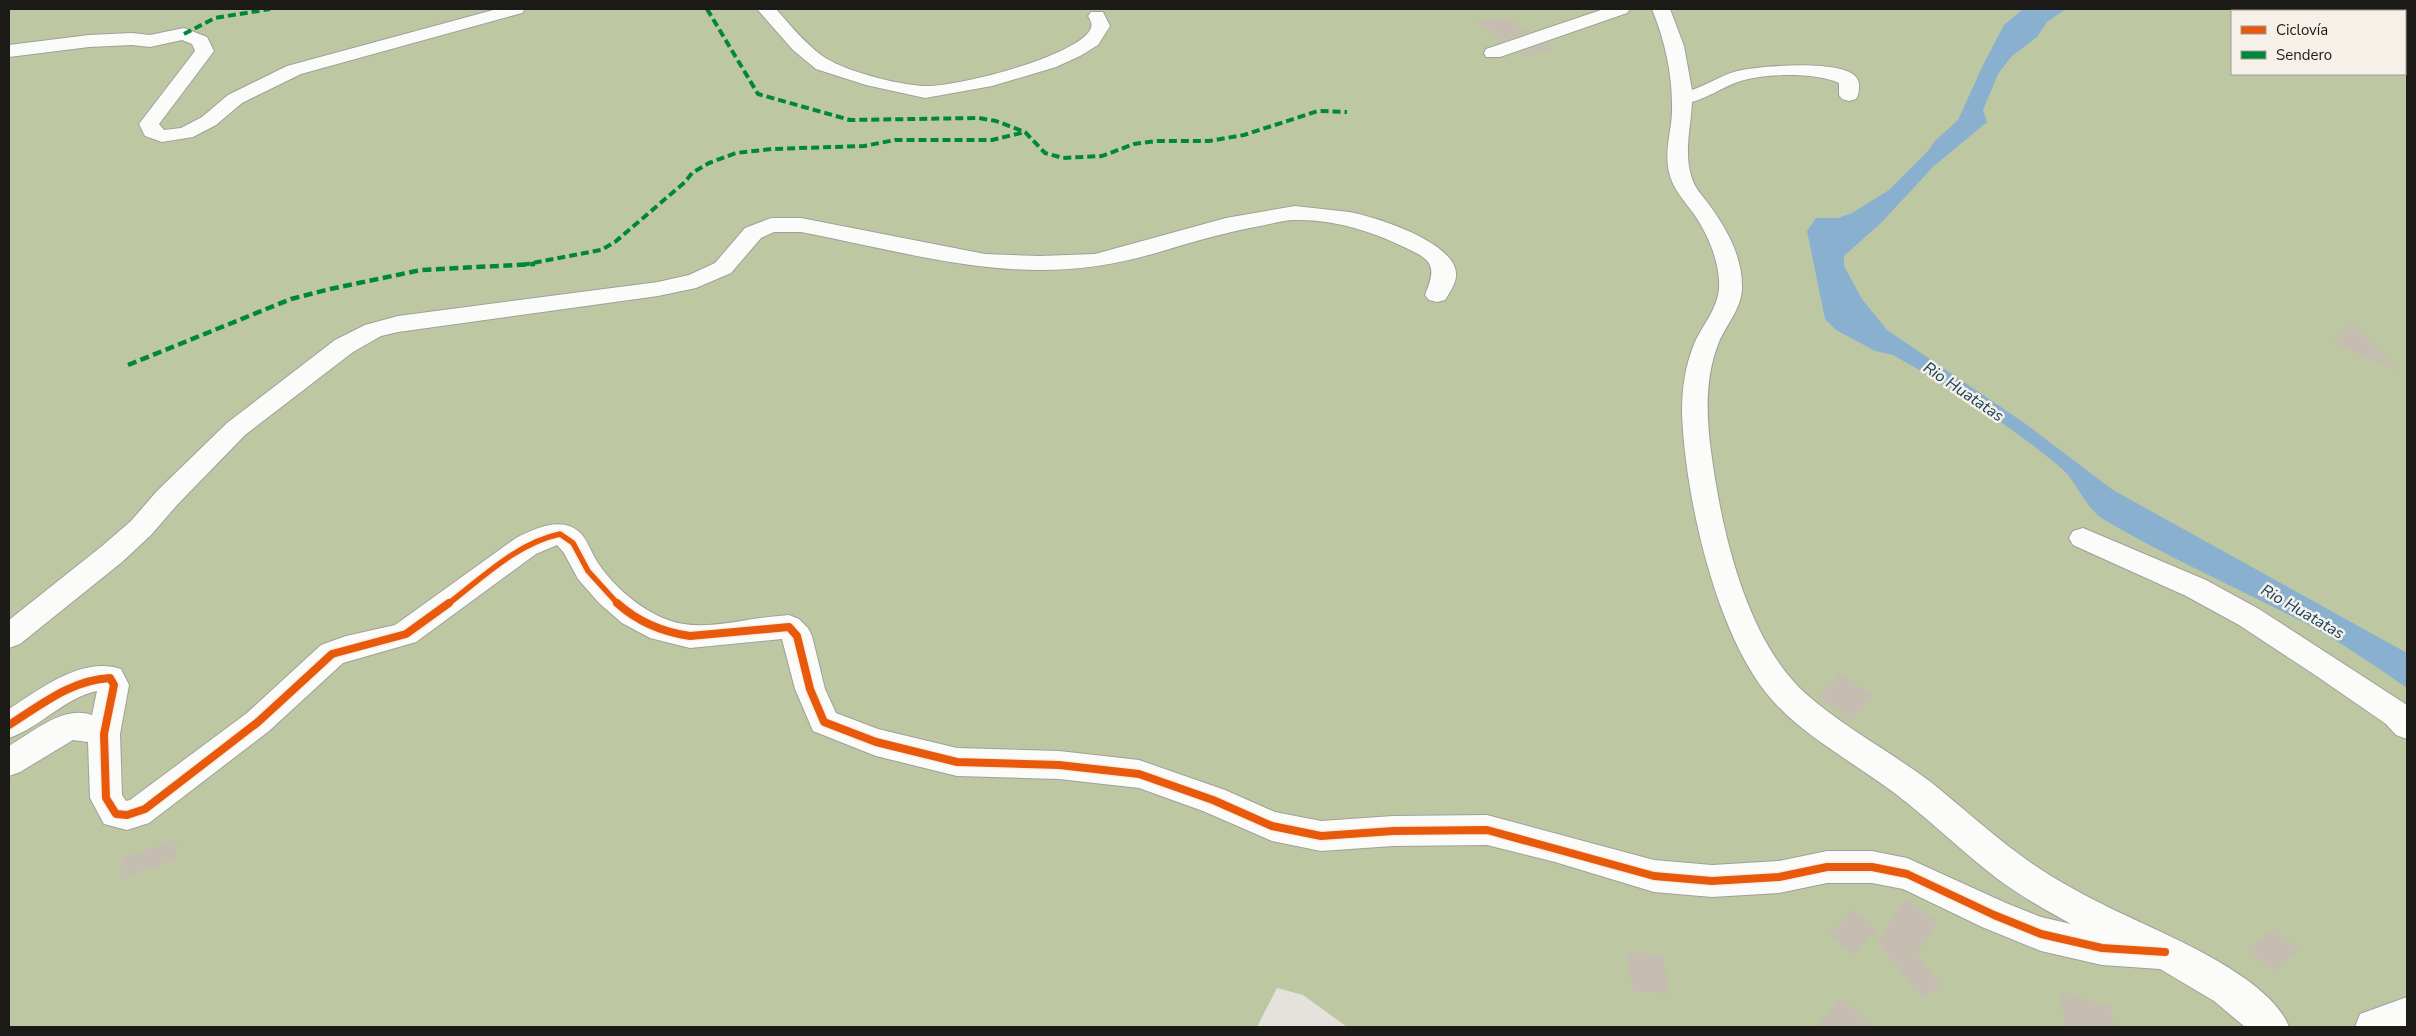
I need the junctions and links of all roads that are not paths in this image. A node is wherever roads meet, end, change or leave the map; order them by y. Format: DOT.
graph roads {
  1 [pos="516,9"];
  2 [pos="766,9"];
  3 [pos="1620,9"];
  4 [pos="1661,9"];
  5 [pos="1097,16"];
  6 [pos="9,51"];
  7 [pos="1493,52"];
  8 [pos="1849,96"];
  9 [pos="1681,98"];
  10 [pos="1437,295"];
  11 [pos="2083,538"];
  12 [pos="9,636"];
  13 [pos="9,725"];
  14 [pos="2407,726"];
  15 [pos="104,734"];
  16 [pos="9,762"];
  17 [pos="2165,952"];
  18 [pos="2407,1015"];
  19 [pos="2271,1027"];
  20 [pos="2373,1027"];
  1 -- 6 [label="street"];
  2 -- 5 [label="street"];
  3 -- 7 [label="street"];
  4 -- 9 [label="street"];
  8 -- 9 [label="street"];
  9 -- 17 [label="street"];
  10 -- 12 [label="street"];
  11 -- 14 [label="street"];
  13 -- 15 [label="street"];
  15 -- 16 [label="street"];
  15 -- 17 [label="street"];
  17 -- 19 [label="street"];
  18 -- 20 [label="street"];
}
